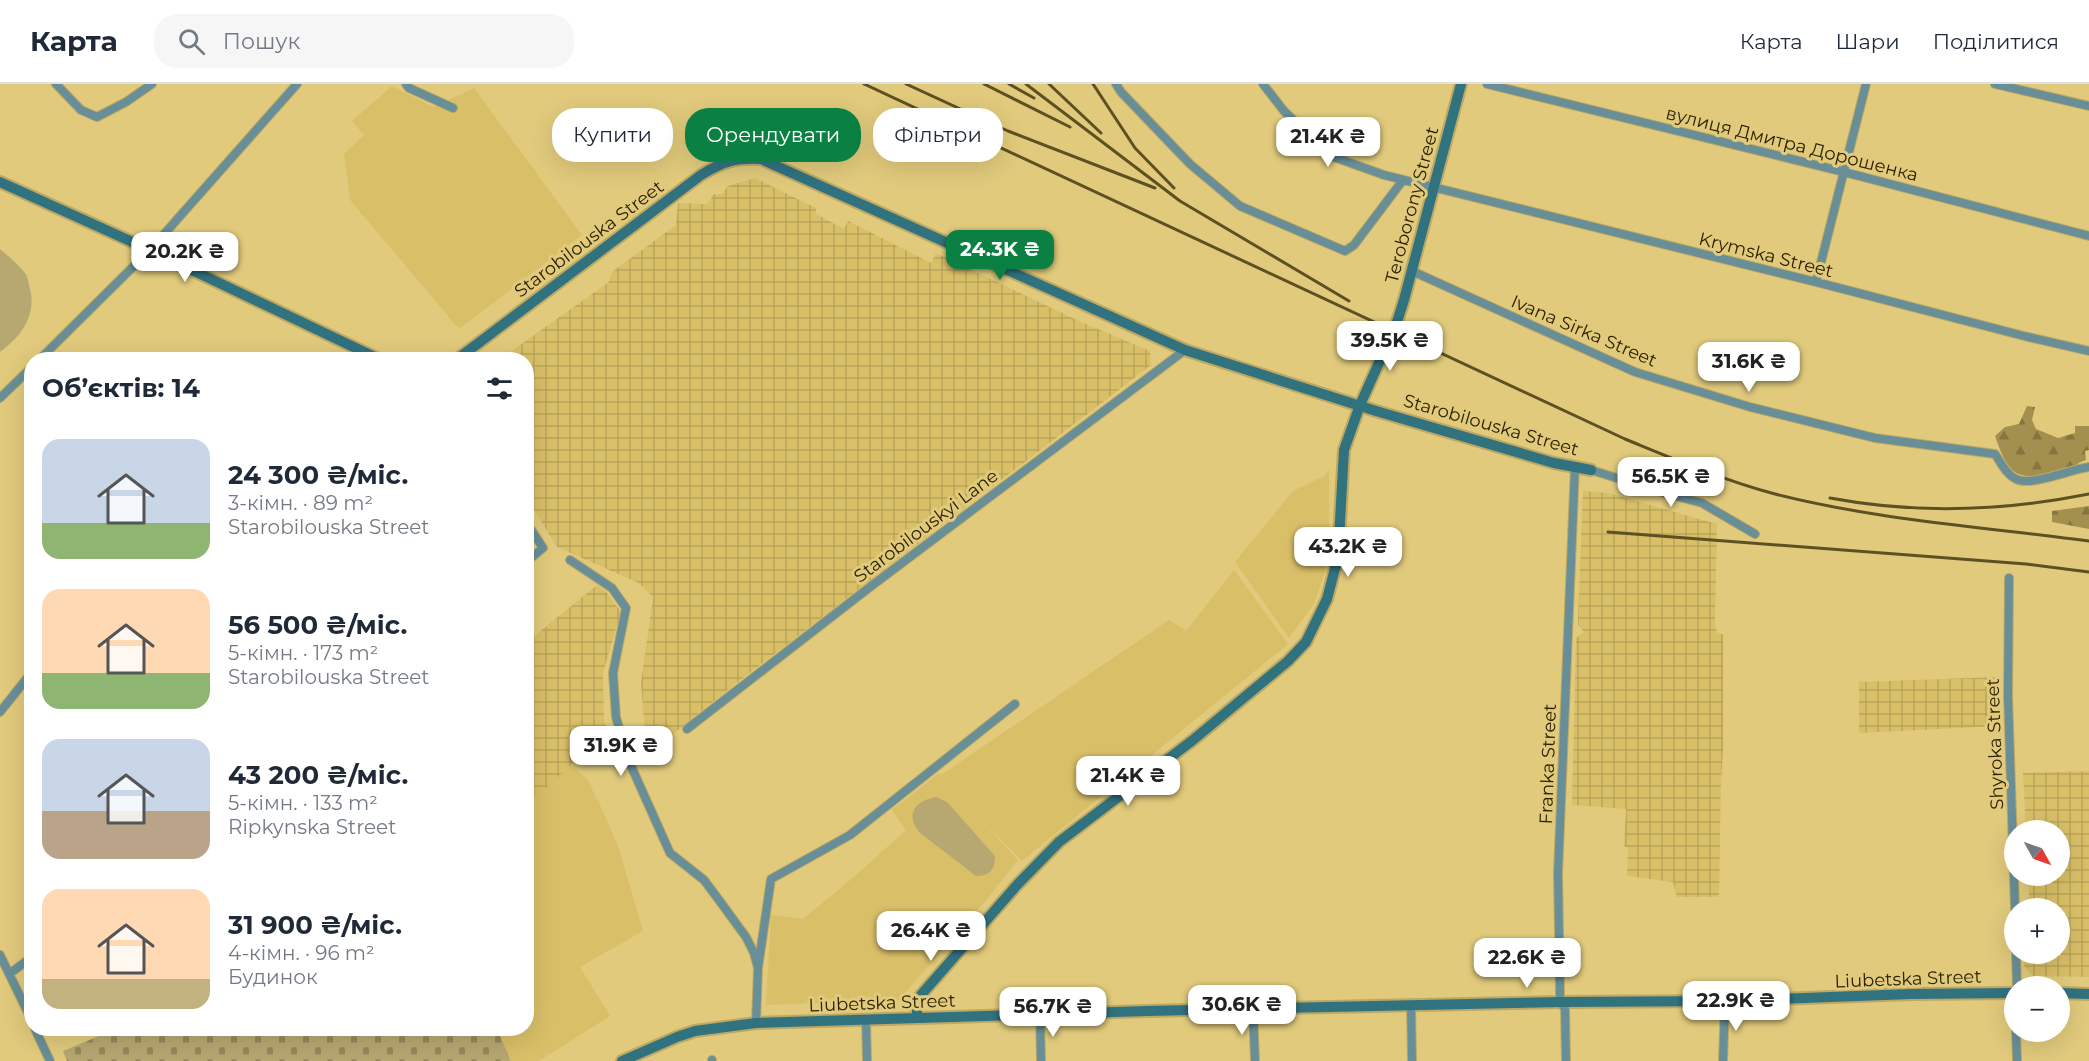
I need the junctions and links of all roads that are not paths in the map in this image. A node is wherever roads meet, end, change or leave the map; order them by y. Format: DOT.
graph roads {
  1 [pos="56,84"];
  2 [pos="152,84"];
  3 [pos="297,84"];
  4 [pos="406,84"];
  5 [pos="1116,84"];
  6 [pos="1263,84"];
  7 [pos="1461,84"];
  8 [pos="1487,84"];
  9 [pos="1866,84"];
  10 [pos="1995,84"];
  11 [pos="2089,106"];
  12 [pos="453,108"];
  13 [pos="1844,172"];
  14 [pos="1403,180"];
  15 [pos="0,182"];
  16 [pos="1434,188"];
  17 [pos="2089,236"];
  18 [pos="150,250"];
  19 [pos="1412,271"];
  20 [pos="1816,282"];
  21 [pos="1185,350"];
  22 [pos="2089,351"];
  23 [pos="47,352"];
  24 [pos="364,352"];
  25 [pos="467,352"];
  26 [pos="24,375"];
  27 [pos="0,398"];
  28 [pos="1360,405"];
  29 [pos="1575,466"];
  30 [pos="2089,467"];
  31 [pos="1591,470"];
  32 [pos="534,534"];
  33 [pos="1755,534"];
  34 [pos="534,555"];
  35 [pos="570,560"];
  36 [pos="2009,578"];
  37 [pos="24,682"];
  38 [pos="1015,704"];
  39 [pos="0,712"];
  40 [pos="687,729"];
  41 [pos="2015,898"];
  42 [pos="0,955"];
  43 [pos="24,963"];
  44 [pos="758,968"];
  45 [pos="9,974"];
  46 [pos="2004,993"];
  47 [pos="2070,993"];
  48 [pos="2089,994"];
  49 [pos="1560,1002"];
  50 [pos="1725,1002"];
  51 [pos="24,1005"];
  52 [pos="1411,1005"];
  53 [pos="1253,1010"];
  54 [pos="1040,1015"];
  55 [pos="917,1018"];
  56 [pos="866,1020"];
  57 [pos="756,1023"];
  58 [pos="38,1036"];
  59 [pos="2016,1042"];
  60 [pos="50,1061"];
  61 [pos="622,1061"];
  62 [pos="867,1061"];
  63 [pos="1041,1061"];
  64 [pos="1255,1061"];
  65 [pos="1412,1061"];
  66 [pos="1566,1061"];
  67 [pos="1723,1061"];
  68 [pos="2017,1061"];
  1 -- 2 [label="street"];
  3 -- 18 [label="street"];
  4 -- 12 [label="street"];
  5 -- 14 [label="street"];
  6 -- 14 [label="street, Krymska Street"];
  7 -- 16 [label="main road, Teroborony Street"];
  8 -- 13 [label="street, вулиця Дмитра Дорошенка"];
  9 -- 13 [label="street"];
  10 -- 11 [label="street"];
  13 -- 17 [label="street, вулиця Дмитра Дорошенка"];
  13 -- 20 [label="street"];
  14 -- 16 [label="street, Krymska Street"];
  15 -- 18 [label="main road"];
  16 -- 19 [label="main road, Teroborony Street"];
  16 -- 20 [label="street, Krymska Street"];
  18 -- 23 [label="street"];
  18 -- 24 [label="main road"];
  19 -- 28 [label="main road, Teroborony Street"];
  19 -- 30 [label="street, Ivana Sirka Street"];
  20 -- 22 [label="street, Krymska Street"];
  21 -- 25 [label="main road, Starobilouska Street"];
  21 -- 28 [label="main road, Starobilouska Street"];
  21 -- 40 [label="street, Starobilouskyi Lane"];
  26 -- 27 [label="street"];
  28 -- 29 [label="main road, Starobilouska Street"];
  28 -- 55 [label="main road, Teroborony Street"];
  29 -- 31 [label="main road, Starobilouska Street"];
  29 -- 49 [label="street, Franka Street"];
  31 -- 33 [label="street, Starobilouska Street"];
  32 -- 34 [label="street"];
  35 -- 44 [label="street"];
  36 -- 41 [label="street, Shyroka Street"];
  37 -- 39 [label="street"];
  38 -- 44 [label="street"];
  42 -- 45 [label="street"];
  43 -- 45 [label="street"];
  44 -- 57 [label="street"];
  45 -- 51 [label="street"];
  46 -- 50 [label="main road, Liubetska Street"];
  47 -- 48 [label="main road"];
  49 -- 50 [label="main road, Liubetska Street"];
  49 -- 52 [label="main road, Liubetska Street"];
  49 -- 66 [label="street, Franka Street"];
  50 -- 67 [label="street"];
  52 -- 53 [label="main road, Liubetska Street"];
  52 -- 65 [label="street"];
  53 -- 54 [label="main road, Liubetska Street"];
  53 -- 64 [label="street"];
  54 -- 55 [label="main road, Liubetska Street"];
  54 -- 63 [label="street"];
  55 -- 56 [label="main road, Liubetska Street"];
  56 -- 57 [label="main road, Liubetska Street"];
  56 -- 62 [label="street"];
  57 -- 61 [label="main road, Liubetska Street"];
  58 -- 60 [label="street"];
  59 -- 68 [label="street"];
}
